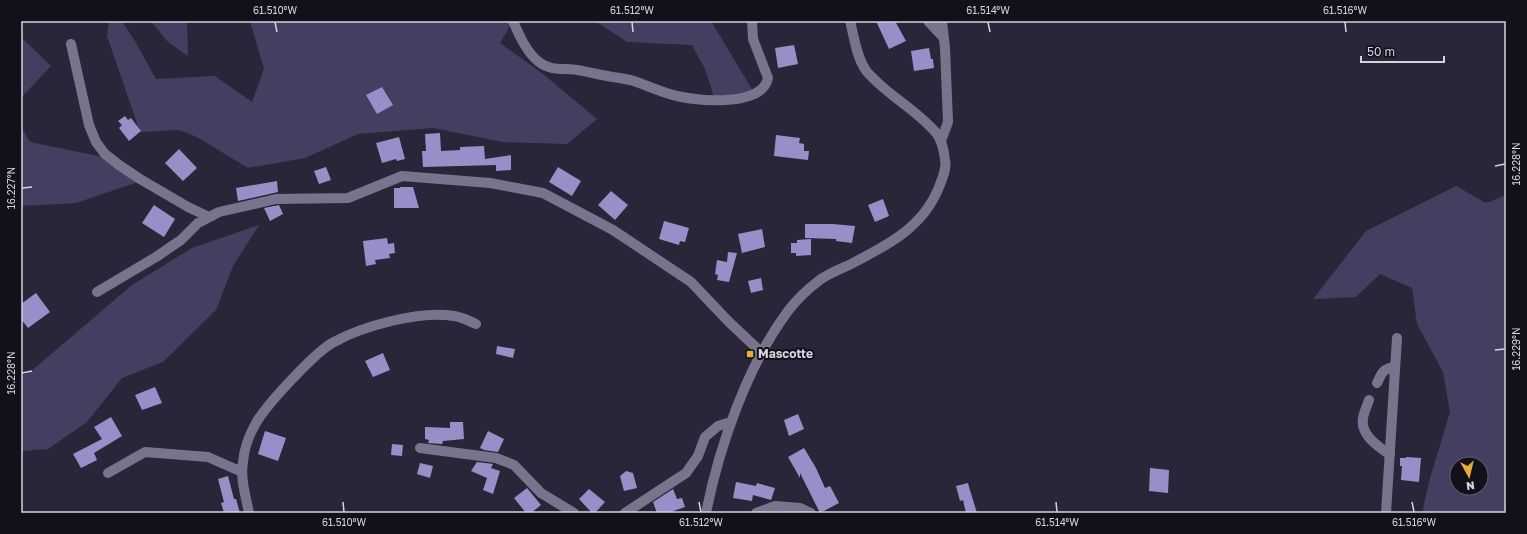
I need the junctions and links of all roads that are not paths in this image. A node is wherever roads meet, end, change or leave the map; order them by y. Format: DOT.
graph roads {
  1 [pos="513,21"];
  2 [pos="752,21"];
  3 [pos="850,21"];
  4 [pos="928,21"];
  5 [pos="942,21"];
  6 [pos="944,38"];
  7 [pos="71,44"];
  8 [pos="941,142"];
  9 [pos="209,217"];
  10 [pos="97,292"];
  11 [pos="476,324"];
  12 [pos="1397,338"];
  13 [pos="762,353"];
  14 [pos="1395,367"];
  15 [pos="1377,383"];
  16 [pos="1369,400"];
  17 [pos="731,422"];
  18 [pos="420,448"];
  19 [pos="1390,455"];
  20 [pos="242,472"];
  21 [pos="108,473"];
  22 [pos="249,513"];
  23 [pos="574,513"];
  24 [pos="625,513"];
  25 [pos="706,513"];
  26 [pos="756,513"];
  27 [pos="811,513"];
  28 [pos="1386,513"];
  1 -- 2 [label="street"];
  3 -- 8 [label="street"];
  4 -- 6 [label="street"];
  5 -- 6 [label="street"];
  6 -- 8 [label="street"];
  7 -- 9 [label="street"];
  8 -- 13 [label="street"];
  9 -- 10 [label="street"];
  9 -- 13 [label="street"];
  11 -- 20 [label="street"];
  12 -- 14 [label="street"];
  13 -- 17 [label="street"];
  14 -- 15 [label="street"];
  14 -- 19 [label="street"];
  16 -- 19 [label="street"];
  17 -- 24 [label="street"];
  17 -- 25 [label="street"];
  18 -- 23 [label="street"];
  19 -- 28 [label="street"];
  20 -- 21 [label="street"];
  20 -- 22 [label="street"];
  26 -- 27 [label="street"];
}
